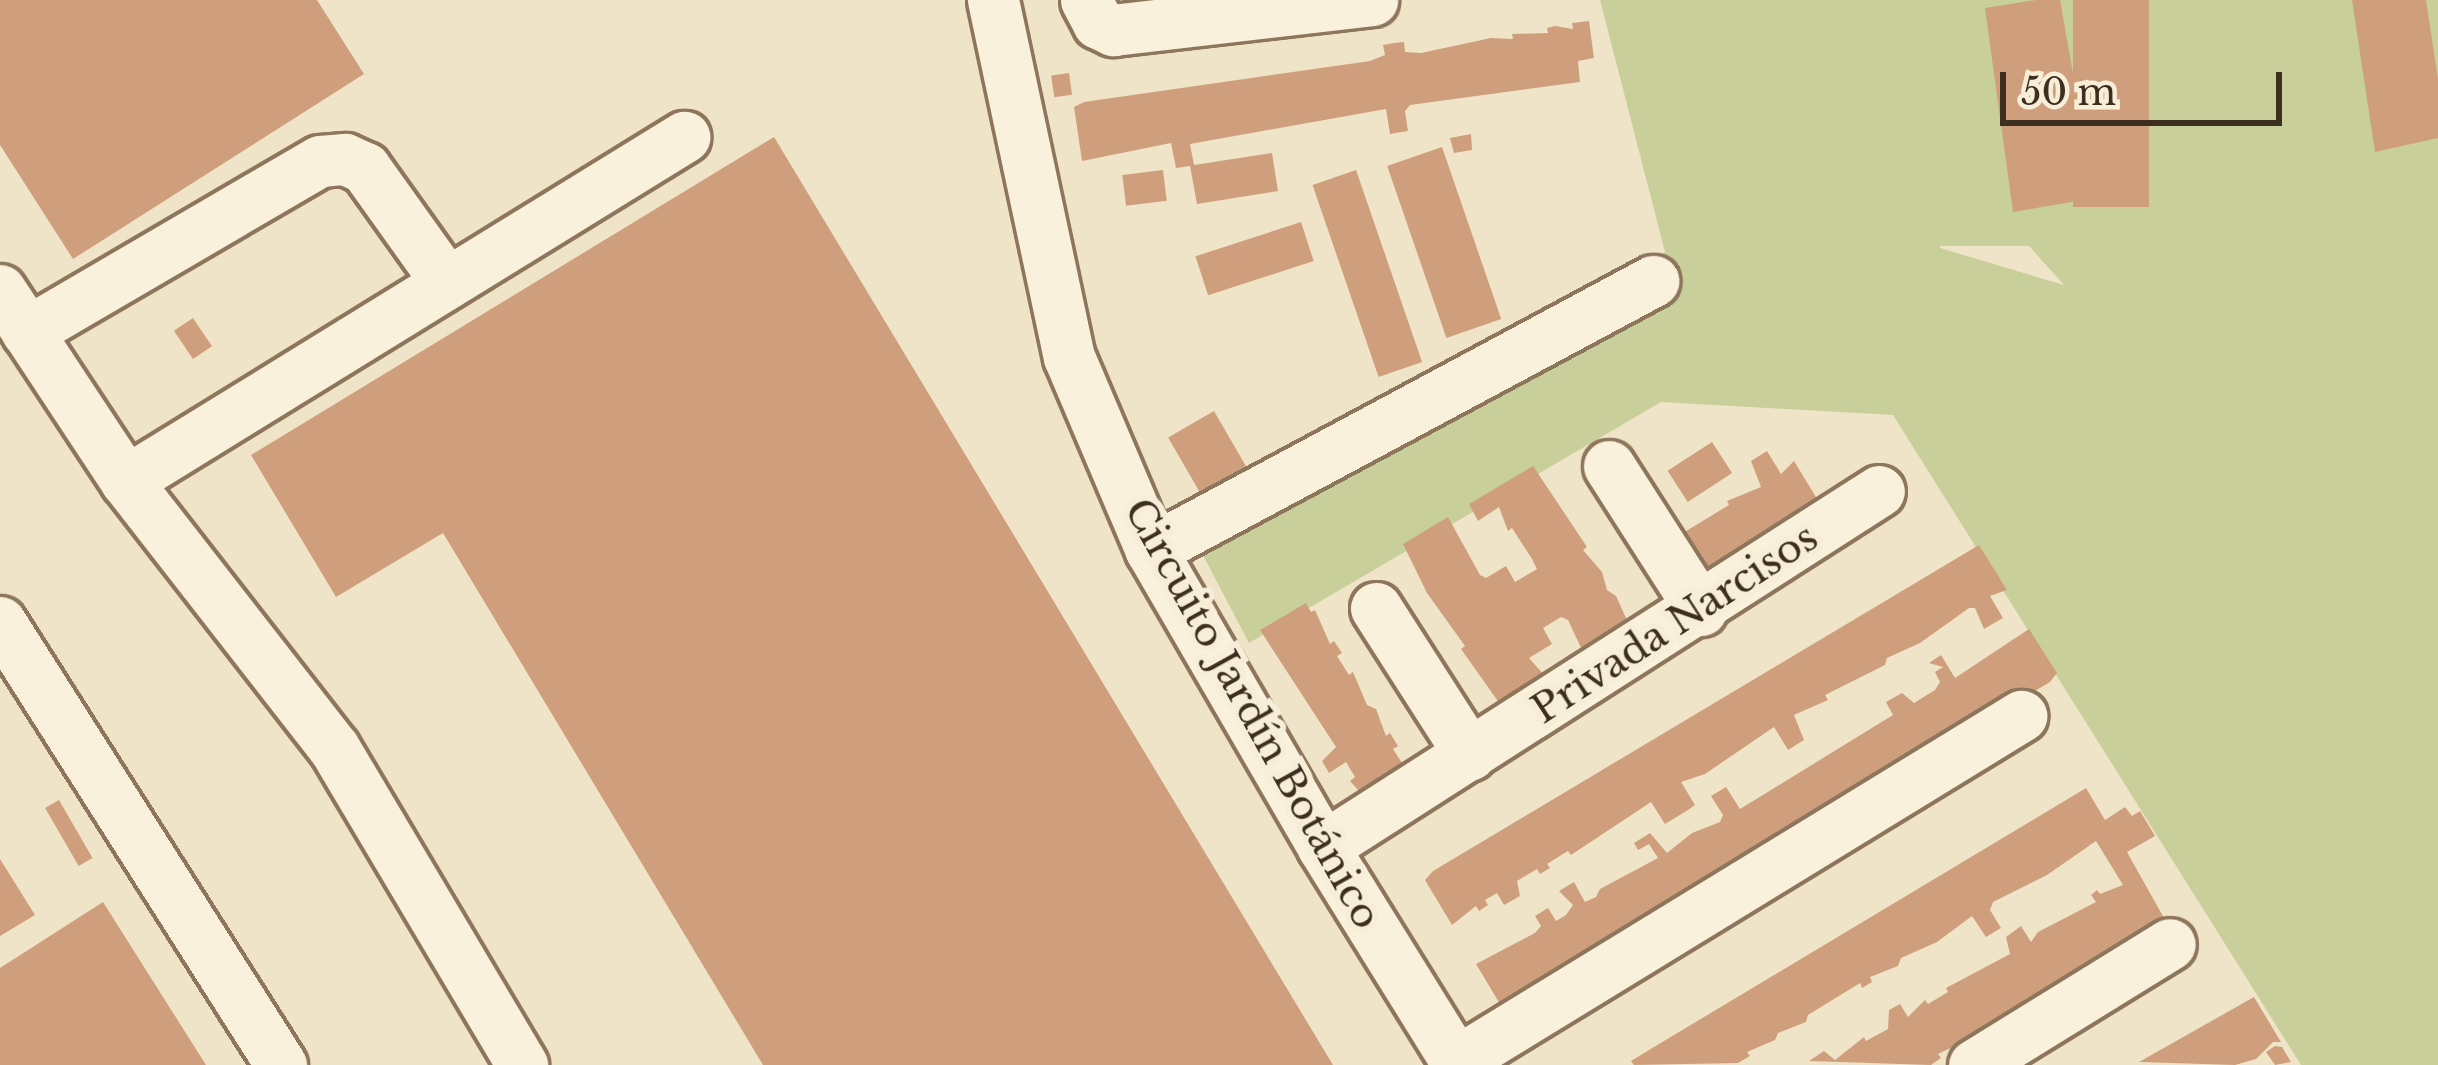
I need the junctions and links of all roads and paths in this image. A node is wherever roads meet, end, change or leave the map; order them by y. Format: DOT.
graph roads {
  1 [pos="993,0"];
  2 [pos="1087,0"];
  3 [pos="1372,0"];
  4 [pos="684,137"];
  5 [pos="1652,281"];
  6 [pos="447,283"];
  7 [pos="13,311"];
  8 [pos="1609,466"];
  9 [pos="126,481"];
  10 [pos="1879,491"];
  11 [pos="1151,550"];
  12 [pos="1376,608"];
  13 [pos="1701,610"];
  14 [pos="0,622"];
  15 [pos="2020,716"];
  16 [pos="1470,755"];
  17 [pos="1323,847"];
  18 [pos="2170,944"];
  19 [pos="1457,1064"];
  20 [pos="281,1065"];
  21 [pos="522,1065"];
  22 [pos="1974,1065"];
  1 -- 11 [label="street, Circuito Jardín Botánico"];
  2 -- 3 [label="street"];
  4 -- 6 [label="street"];
  5 -- 11 [label="street"];
  6 -- 7 [label="street"];
  6 -- 9 [label="street"];
  7 -- 9 [label="street"];
  8 -- 13 [label="street"];
  9 -- 21 [label="street"];
  10 -- 13 [label="street, Privada Narcisos"];
  11 -- 17 [label="street, Circuito Jardín Botánico"];
  12 -- 16 [label="street"];
  13 -- 16 [label="street, Privada Narcisos"];
  14 -- 20 [label="street"];
  15 -- 19 [label="street"];
  16 -- 17 [label="street, Privada Narcisos"];
  17 -- 19 [label="street, Circuito Jardín Botánico"];
  18 -- 22 [label="street"];
}
